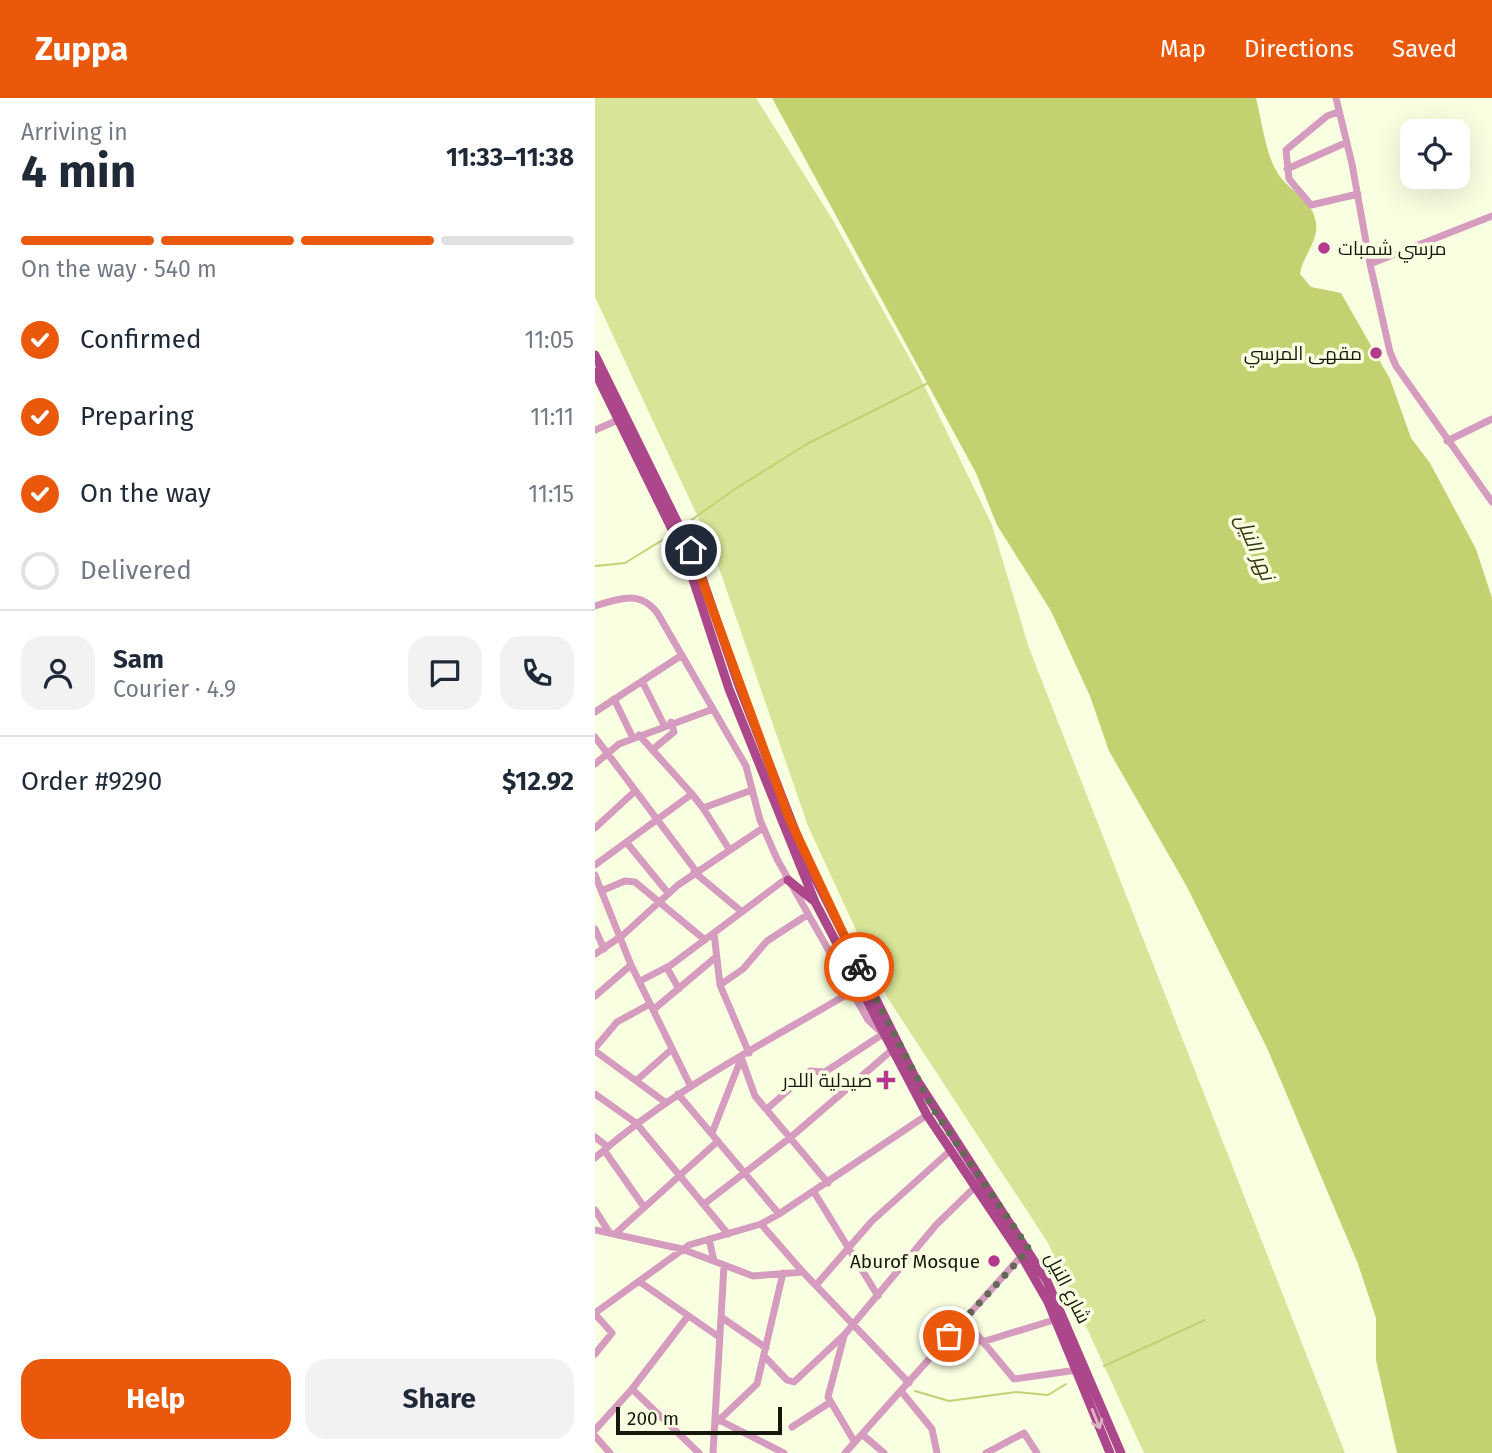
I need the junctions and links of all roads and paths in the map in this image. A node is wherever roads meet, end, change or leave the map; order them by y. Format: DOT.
graph roads {
  1 [pos="1336,98"];
  2 [pos="1338,113"];
  3 [pos="1345,144"];
  4 [pos="1287,169"];
  5 [pos="1358,194"];
  6 [pos="1492,216"];
  7 [pos="1370,264"];
  8 [pos="595,355"];
  9 [pos="595,372"];
  10 [pos="1492,419"];
  11 [pos="618,420"];
  12 [pos="595,429"];
  13 [pos="1447,440"];
  14 [pos="1492,502"];
  15 [pos="672,520"];
  16 [pos="682,541"];
  17 [pos="595,606"];
  18 [pos="682,655"];
  19 [pos="642,681"];
  20 [pos="614,699"];
  21 [pos="713,709"];
  22 [pos="595,712"];
  23 [pos="667,724"];
  24 [pos="595,737"];
  25 [pos="636,737"];
  26 [pos="652,750"];
  27 [pos="606,753"];
  28 [pos="595,764"];
  29 [pos="753,790"];
  30 [pos="634,792"];
  31 [pos="692,794"];
  32 [pos="703,808"];
  33 [pos="656,821"];
  34 [pos="595,828"];
  35 [pos="763,828"];
  36 [pos="627,843"];
  37 [pos="729,849"];
  38 [pos="595,865"];
  39 [pos="695,872"];
  40 [pos="595,875"];
  41 [pos="787,879"];
  42 [pos="667,893"];
  43 [pos="599,896"];
  44 [pos="658,901"];
  45 [pos="815,902"];
  46 [pos="831,911"];
  47 [pos="742,912"];
  48 [pos="807,915"];
  49 [pos="595,929"];
  50 [pos="713,933"];
  51 [pos="619,938"];
  52 [pos="705,940"];
  53 [pos="604,949"];
  54 [pos="595,954"];
  55 [pos="716,957"];
  56 [pos="631,965"];
  57 [pos="667,968"];
  58 [pos="640,981"];
  59 [pos="720,985"];
  60 [pos="679,989"];
  61 [pos="851,992"];
  62 [pos="595,996"];
  63 [pos="652,1007"];
  64 [pos="883,1034"];
  65 [pos="672,1049"];
  66 [pos="595,1050"];
  67 [pos="892,1050"];
  68 [pos="745,1055"];
  69 [pos="637,1080"];
  70 [pos="690,1085"];
  71 [pos="595,1094"];
  72 [pos="678,1094"];
  73 [pos="665,1102"];
  74 [pos="767,1109"];
  75 [pos="927,1115"];
  76 [pos="636,1123"];
  77 [pos="712,1133"];
  78 [pos="595,1137"];
  79 [pos="792,1137"];
  80 [pos="718,1141"];
  81 [pos="606,1148"];
  82 [pos="951,1150"];
  83 [pos="595,1158"];
  84 [pos="745,1172"];
  85 [pos="678,1174"];
  86 [pos="828,1183"];
  87 [pos="975,1187"];
  88 [pos="814,1192"];
  89 [pos="704,1204"];
  90 [pos="644,1207"];
  91 [pos="595,1210"];
  92 [pos="779,1214"];
  93 [pos="761,1224"];
  94 [pos="595,1230"];
  95 [pos="613,1233"];
  96 [pos="728,1234"];
  97 [pos="709,1239"];
  98 [pos="848,1246"];
  99 [pos="682,1249"];
  100 [pos="1025,1252"];
  101 [pos="714,1261"];
  102 [pos="724,1266"];
  103 [pos="803,1272"];
  104 [pos="783,1273"];
  105 [pos="640,1282"];
  106 [pos="817,1284"];
  107 [pos="878,1296"];
  108 [pos="595,1313"];
  109 [pos="688,1316"];
  110 [pos="721,1317"];
  111 [pos="964,1319"];
  112 [pos="1056,1320"];
  113 [pos="852,1326"];
  114 [pos="845,1334"];
  115 [pos="719,1337"];
  116 [pos="982,1342"];
  117 [pos="765,1352"];
  118 [pos="595,1354"];
  119 [pos="1077,1370"];
  120 [pos="909,1383"];
  121 [pos="632,1389"];
  122 [pos="901,1391"];
  123 [pos="829,1403"];
  124 [pos="717,1422"];
  125 [pos="792,1427"];
  126 [pos="595,1430"];
  127 [pos="863,1434"];
  128 [pos="595,1436"];
  129 [pos="854,1441"];
  130 [pos="610,1453"];
  131 [pos="699,1453"];
  132 [pos="713,1453"];
  133 [pos="784,1453"];
  134 [pos="845,1453"];
  135 [pos="884,1453"];
  136 [pos="936,1453"];
  137 [pos="986,1453"];
  138 [pos="1037,1453"];
  139 [pos="1109,1453"];
  140 [pos="1121,1453"];
  1 -- 2 [label="street"];
  2 -- 3 [label="street"];
  2 -- 4 [label="street"];
  3 -- 4 [label="street"];
  3 -- 5 [label="street"];
  4 -- 5 [label="street"];
  5 -- 7 [label="street"];
  6 -- 7 [label="street"];
  7 -- 13 [label="street"];
  8 -- 15 [label="main road"];
  9 -- 11 [label="main road"];
  10 -- 13 [label="street"];
  11 -- 12 [label="street"];
  11 -- 15 [label="main road"];
  13 -- 14 [label="street"];
  15 -- 16 [label="main road"];
  16 -- 45 [label="main road, شارع النيل"];
  16 -- 46 [label="main road, شارع النيل"];
  17 -- 18 [label="street"];
  18 -- 19 [label="street"];
  18 -- 21 [label="street"];
  19 -- 20 [label="street"];
  19 -- 23 [label="street"];
  20 -- 22 [label="street"];
  20 -- 25 [label="street"];
  21 -- 23 [label="street"];
  21 -- 29 [label="street"];
  23 -- 25 [label="street"];
  23 -- 26 [label="street"];
  24 -- 27 [label="street"];
  25 -- 26 [label="street"];
  25 -- 27 [label="street"];
  26 -- 31 [label="street"];
  27 -- 28 [label="street"];
  27 -- 30 [label="street"];
  29 -- 32 [label="street"];
  29 -- 35 [label="street"];
  30 -- 33 [label="street"];
  30 -- 34 [label="street"];
  31 -- 32 [label="street"];
  31 -- 33 [label="street"];
  32 -- 37 [label="street"];
  33 -- 36 [label="street"];
  33 -- 39 [label="street"];
  35 -- 37 [label="street"];
  35 -- 41 [label="street"];
  36 -- 38 [label="street"];
  36 -- 42 [label="street"];
  37 -- 39 [label="street"];
  39 -- 42 [label="street"];
  39 -- 47 [label="street"];
  40 -- 43 [label="street"];
  41 -- 45 [label="main road"];
  41 -- 47 [label="street"];
  41 -- 48 [label="street"];
  42 -- 44 [label="street"];
  43 -- 44 [label="street"];
  43 -- 51 [label="street"];
  44 -- 51 [label="street"];
  44 -- 52 [label="street"];
  45 -- 46 [label="main road"];
  45 -- 64 [label="main road, شارع النيل"];
  46 -- 100 [label="main road, شارع النيل"];
  47 -- 50 [label="street"];
  48 -- 59 [label="street"];
  48 -- 61 [label="street"];
  49 -- 53 [label="street"];
  50 -- 52 [label="street"];
  50 -- 55 [label="street"];
  51 -- 53 [label="street"];
  51 -- 56 [label="street"];
  52 -- 57 [label="street"];
  53 -- 54 [label="street"];
  55 -- 59 [label="street"];
  55 -- 60 [label="street"];
  56 -- 58 [label="street"];
  56 -- 62 [label="street"];
  57 -- 58 [label="street"];
  57 -- 60 [label="street"];
  58 -- 63 [label="street"];
  59 -- 68 [label="street"];
  60 -- 63 [label="street"];
  61 -- 64 [label="street"];
  61 -- 68 [label="street"];
  63 -- 65 [label="street"];
  63 -- 66 [label="street"];
  64 -- 67 [label="main road, شارع النيل"];
  64 -- 74 [label="street"];
  65 -- 69 [label="street"];
  65 -- 70 [label="street"];
  66 -- 69 [label="street"];
  67 -- 75 [label="main road, شارع النيل"];
  67 -- 79 [label="street"];
  68 -- 70 [label="street"];
  68 -- 74 [label="street"];
  68 -- 77 [label="street"];
  69 -- 73 [label="street"];
  70 -- 72 [label="street"];
  71 -- 76 [label="street"];
  72 -- 73 [label="street"];
  72 -- 77 [label="street"];
  73 -- 76 [label="street"];
  74 -- 79 [label="street"];
  75 -- 82 [label="main road, شارع النيل"];
  75 -- 86 [label="street"];
  76 -- 81 [label="street"];
  76 -- 85 [label="street"];
  77 -- 80 [label="street"];
  78 -- 81 [label="street"];
  79 -- 84 [label="street"];
  79 -- 86 [label="street"];
  80 -- 84 [label="street"];
  80 -- 85 [label="street"];
  81 -- 83 [label="street"];
  81 -- 90 [label="street"];
  82 -- 87 [label="main road, شارع النيل"];
  82 -- 98 [label="street"];
  84 -- 89 [label="street"];
  84 -- 92 [label="street"];
  85 -- 89 [label="street"];
  85 -- 90 [label="street"];
  86 -- 88 [label="street"];
  87 -- 100 [label="main road, شارع النيل"];
  87 -- 107 [label="street"];
  88 -- 92 [label="street"];
  88 -- 98 [label="street"];
  89 -- 96 [label="street"];
  90 -- 95 [label="street"];
  91 -- 95 [label="street"];
  92 -- 93 [label="street"];
  93 -- 96 [label="street"];
  93 -- 103 [label="street"];
  94 -- 95 [label="street"];
  95 -- 99 [label="street"];
  96 -- 97 [label="street"];
  97 -- 99 [label="street"];
  97 -- 101 [label="street"];
  98 -- 106 [label="street"];
  98 -- 107 [label="street"];
  99 -- 101 [label="street"];
  99 -- 105 [label="street"];
  100 -- 111 [label="street"];
  100 -- 112 [label="main road, شارع النيل"];
  100 -- 140 [label="main road, شارع النيل"];
  101 -- 102 [label="street"];
  102 -- 104 [label="street"];
  102 -- 110 [label="street"];
  103 -- 104 [label="street"];
  103 -- 106 [label="street"];
  104 -- 117 [label="street"];
  105 -- 108 [label="street"];
  105 -- 109 [label="street"];
  106 -- 113 [label="street"];
  107 -- 113 [label="street"];
  108 -- 118 [label="street"];
  109 -- 115 [label="street"];
  109 -- 121 [label="street"];
  110 -- 115 [label="street"];
  110 -- 117 [label="street"];
  111 -- 116 [label="street"];
  111 -- 120 [label="street"];
  112 -- 116 [label="street"];
  112 -- 119 [label="main road, شارع النيل"];
  113 -- 114 [label="street"];
  113 -- 120 [label="street"];
  114 -- 117 [label="street"];
  114 -- 123 [label="street"];
  115 -- 124 [label="street"];
  116 -- 119 [label="street"];
  117 -- 124 [label="street"];
  119 -- 139 [label="main road, شارع النيل, one-way"];
  120 -- 122 [label="street"];
  121 -- 126 [label="street"];
  121 -- 131 [label="street"];
  122 -- 127 [label="street"];
  122 -- 136 [label="street"];
  123 -- 125 [label="street"];
  123 -- 129 [label="street"];
  124 -- 132 [label="street"];
  124 -- 133 [label="street"];
  127 -- 129 [label="street"];
  127 -- 135 [label="street"];
  128 -- 130 [label="street"];
  129 -- 134 [label="street"];
  137 -- 138 [label="street"];
}
